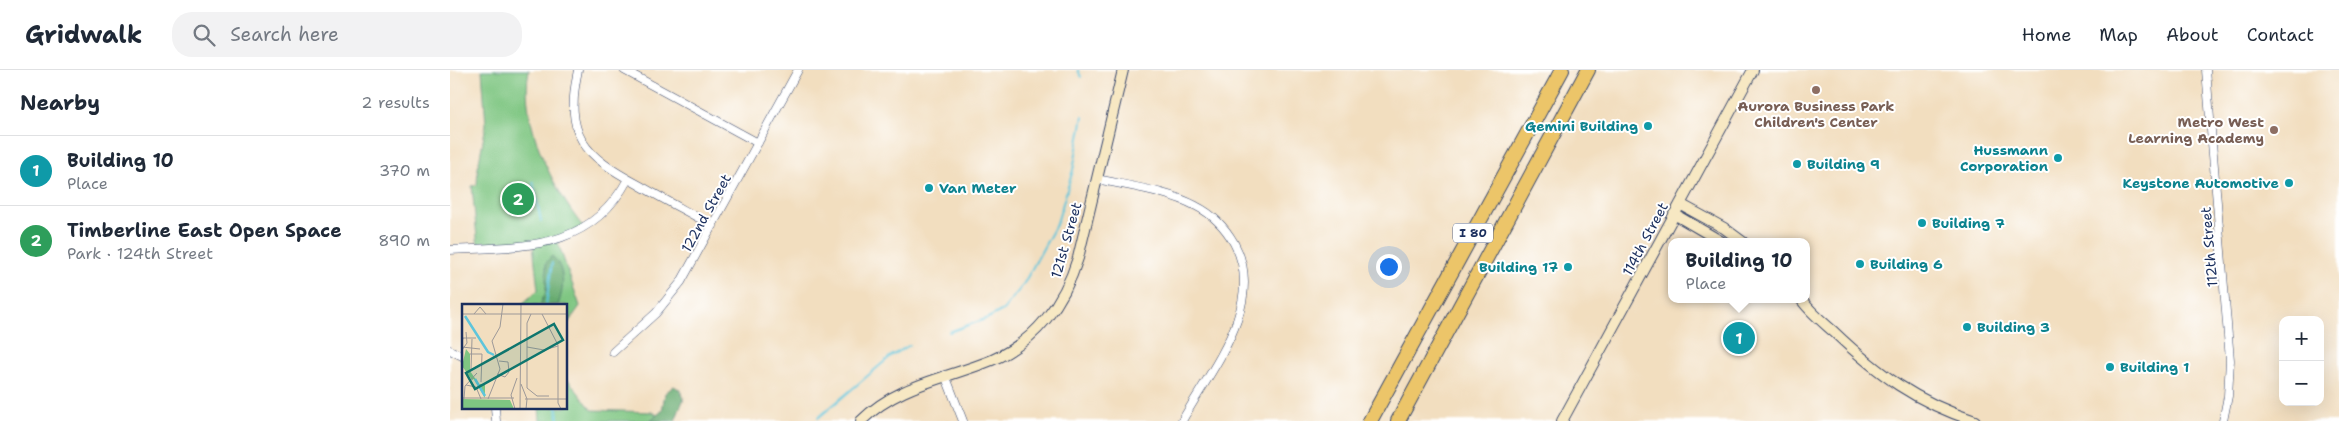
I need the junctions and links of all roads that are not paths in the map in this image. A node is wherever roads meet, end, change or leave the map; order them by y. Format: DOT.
graph roads {
  1 [pos="578,70"];
  2 [pos="624,70"];
  3 [pos="798,70"];
  4 [pos="1123,70"];
  5 [pos="1562,70"];
  6 [pos="1588,70"];
  7 [pos="1753,70"];
  8 [pos="2206,70"];
  9 [pos="758,143"];
  10 [pos="628,179"];
  11 [pos="1097,179"];
  12 [pos="1680,204"];
  13 [pos="1674,214"];
  14 [pos="713,226"];
  15 [pos="1496,237"];
  16 [pos="1715,238"];
  17 [pos="1738,238"];
  18 [pos="450,250"];
  19 [pos="1803,303"];
  20 [pos="450,350"];
  21 [pos="613,352"];
  22 [pos="462,356"];
  23 [pos="945,375"];
  24 [pos="495,408"];
  25 [pos="496,421"];
  26 [pos="861,421"];
  27 [pos="963,421"];
  28 [pos="1182,421"];
  29 [pos="1370,421"];
  30 [pos="1398,421"];
  31 [pos="1408,421"];
  32 [pos="1562,421"];
  33 [pos="1975,421"];
  34 [pos="2223,421"];
  1 -- 10 [label="street"];
  2 -- 9 [label="street"];
  3 -- 9 [label="street, 122nd Street"];
  4 -- 11 [label="street, 121st Street"];
  5 -- 29 [label="highway, I 80"];
  6 -- 15 [label="highway, I 80"];
  7 -- 12 [label="street, 114th Street"];
  8 -- 34 [label="street, 112th Street"];
  9 -- 14 [label="street, 122nd Street"];
  10 -- 14 [label="street"];
  10 -- 18 [label="street"];
  11 -- 23 [label="street, 121st Street"];
  11 -- 28 [label="street"];
  12 -- 13 [label="street, 114th Street"];
  12 -- 17 [label="street"];
  13 -- 16 [label="street"];
  13 -- 32 [label="street, 114th Street"];
  14 -- 21 [label="street, 122nd Street"];
  15 -- 30 [label="highway, I 80"];
  15 -- 31 [label="highway"];
  19 -- 33 [label="street"];
  20 -- 22 [label="street"];
  23 -- 26 [label="street, 121st Street"];
  23 -- 27 [label="street"];
  24 -- 25 [label="street"];
}
